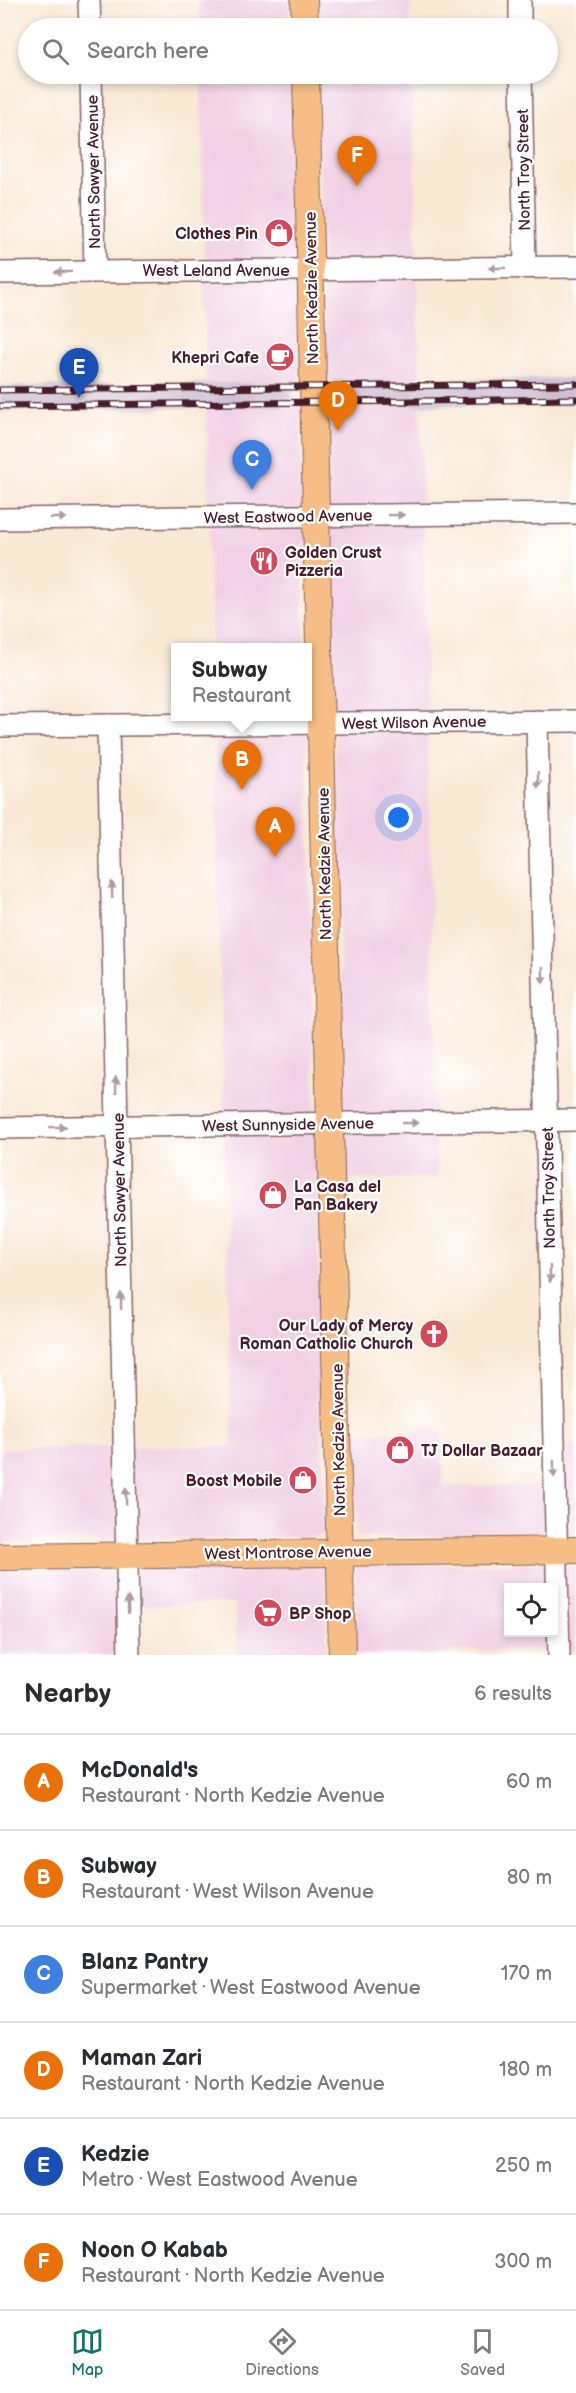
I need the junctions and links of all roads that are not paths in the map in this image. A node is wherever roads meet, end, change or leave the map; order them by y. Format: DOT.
graph roads {
  1 [pos="89,0"];
  2 [pos="304,0"];
  3 [pos="520,0"];
  4 [pos="90,18"];
  5 [pos="305,18"];
  6 [pos="520,18"];
  7 [pos="91,84"];
  8 [pos="306,84"];
  9 [pos="521,84"];
  10 [pos="525,267"];
  11 [pos="576,267"];
  12 [pos="310,270"];
  13 [pos="95,271"];
  14 [pos="0,273"];
  15 [pos="576,513"];
  16 [pos="316,516"];
  17 [pos="0,519"];
  18 [pos="537,721"];
  19 [pos="576,721"];
  20 [pos="321,723"];
  21 [pos="108,725"];
  22 [pos="0,726"];
  23 [pos="576,1120"];
  24 [pos="547,1121"];
  25 [pos="330,1124"];
  26 [pos="117,1126"];
  27 [pos="0,1128"];
  28 [pos="566,1550"];
  29 [pos="340,1551"];
  30 [pos="127,1555"];
  31 [pos="0,1557"];
  32 [pos="129,1655"];
  33 [pos="342,1655"];
  34 [pos="559,1655"];
  1 -- 4 [label="street"];
  2 -- 5 [label="main road"];
  3 -- 6 [label="street"];
  7 -- 13 [label="street, North Sawyer Avenue"];
  8 -- 12 [label="main road, North Kedzie Avenue"];
  9 -- 10 [label="street, North Troy Street"];
  10 -- 11 [label="street, West Leland Avenue"];
  10 -- 12 [label="street, West Leland Avenue, one-way"];
  12 -- 13 [label="street, West Leland Avenue"];
  12 -- 16 [label="main road, North Kedzie Avenue"];
  13 -- 14 [label="street, West Leland Avenue, one-way"];
  16 -- 15 [label="street, West Eastwood Avenue, one-way"];
  17 -- 16 [label="street, West Eastwood Avenue, one-way"];
  16 -- 20 [label="main road, North Kedzie Avenue"];
  18 -- 19 [label="street, West Wilson Avenue"];
  18 -- 20 [label="street, West Wilson Avenue"];
  18 -- 24 [label="street, North Troy Street, one-way"];
  20 -- 21 [label="street, West Wilson Avenue"];
  20 -- 25 [label="main road, North Kedzie Avenue"];
  21 -- 22 [label="street, West Wilson Avenue"];
  26 -- 21 [label="street, North Sawyer Avenue, one-way"];
  23 -- 24 [label="street, West Sunnyside Avenue"];
  25 -- 24 [label="street, West Sunnyside Avenue, one-way"];
  24 -- 28 [label="street, North Troy Street, one-way"];
  25 -- 26 [label="street, West Sunnyside Avenue"];
  25 -- 29 [label="main road, North Kedzie Avenue"];
  27 -- 26 [label="street, West Sunnyside Avenue, one-way"];
  30 -- 26 [label="street, North Sawyer Avenue, one-way"];
  28 -- 29 [label="main road, West Montrose Avenue"];
  28 -- 34 [label="street, North Troy Street"];
  29 -- 30 [label="main road, West Montrose Avenue"];
  29 -- 33 [label="main road, North Kedzie Avenue"];
  30 -- 31 [label="main road, West Montrose Avenue"];
  32 -- 30 [label="street, North Sawyer Avenue, one-way"];
}
